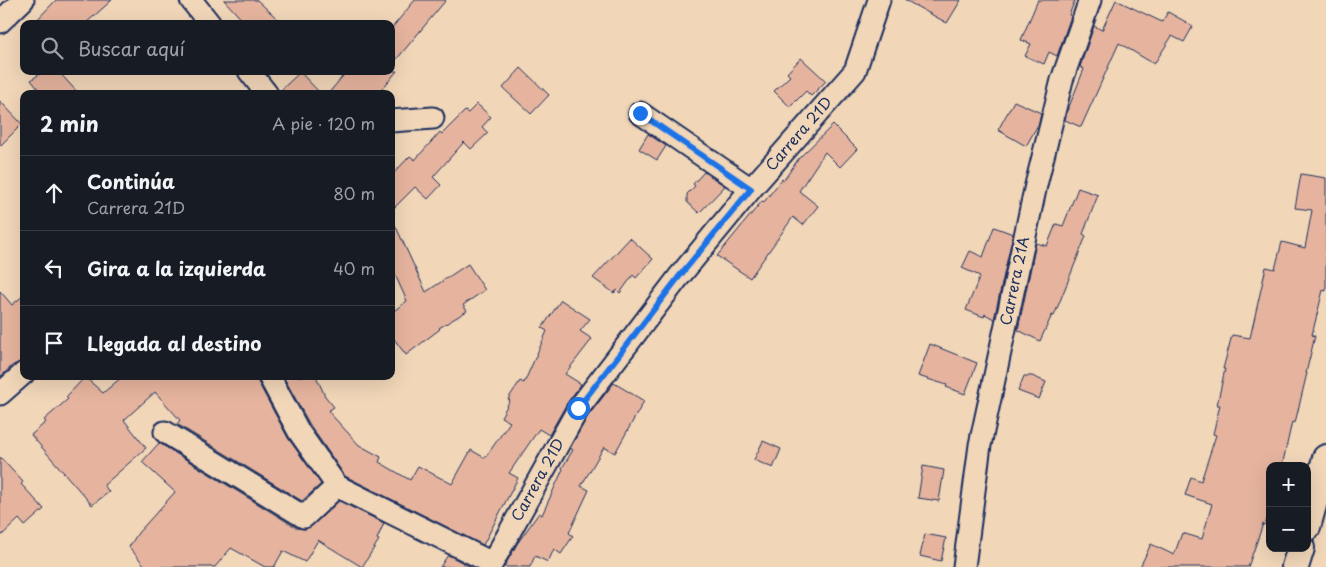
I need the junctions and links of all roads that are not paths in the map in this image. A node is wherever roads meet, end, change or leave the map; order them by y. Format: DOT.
graph roads {
  1 [pos="23,0"];
  2 [pos="191,0"];
  3 [pos="879,0"];
  4 [pos="1090,0"];
  5 [pos="207,20"];
  6 [pos="0,22"];
  7 [pos="252,75"];
  8 [pos="264,90"];
  9 [pos="640,113"];
  10 [pos="433,118"];
  11 [pos="395,120"];
  12 [pos="751,189"];
  13 [pos="20,376"];
  14 [pos="271,380"];
  15 [pos="0,394"];
  16 [pos="165,432"];
  17 [pos="1326,458"];
  18 [pos="337,486"];
  19 [pos="1311,512"];
  20 [pos="1300,552"];
  21 [pos="491,565"];
  22 [pos="964,567"];
  23 [pos="1295,567"];
  1 -- 6 [label="street"];
  2 -- 5 [label="street"];
  3 -- 12 [label="street, Carrera 21D"];
  4 -- 22 [label="street, Carrera 21A"];
  7 -- 8 [label="street"];
  9 -- 12 [label="street"];
  10 -- 11 [label="street"];
  12 -- 21 [label="street, Carrera 21D"];
  13 -- 15 [label="street"];
  14 -- 18 [label="street"];
  16 -- 18 [label="street"];
  17 -- 19 [label="street"];
  18 -- 21 [label="street"];
  20 -- 23 [label="street"];
}
